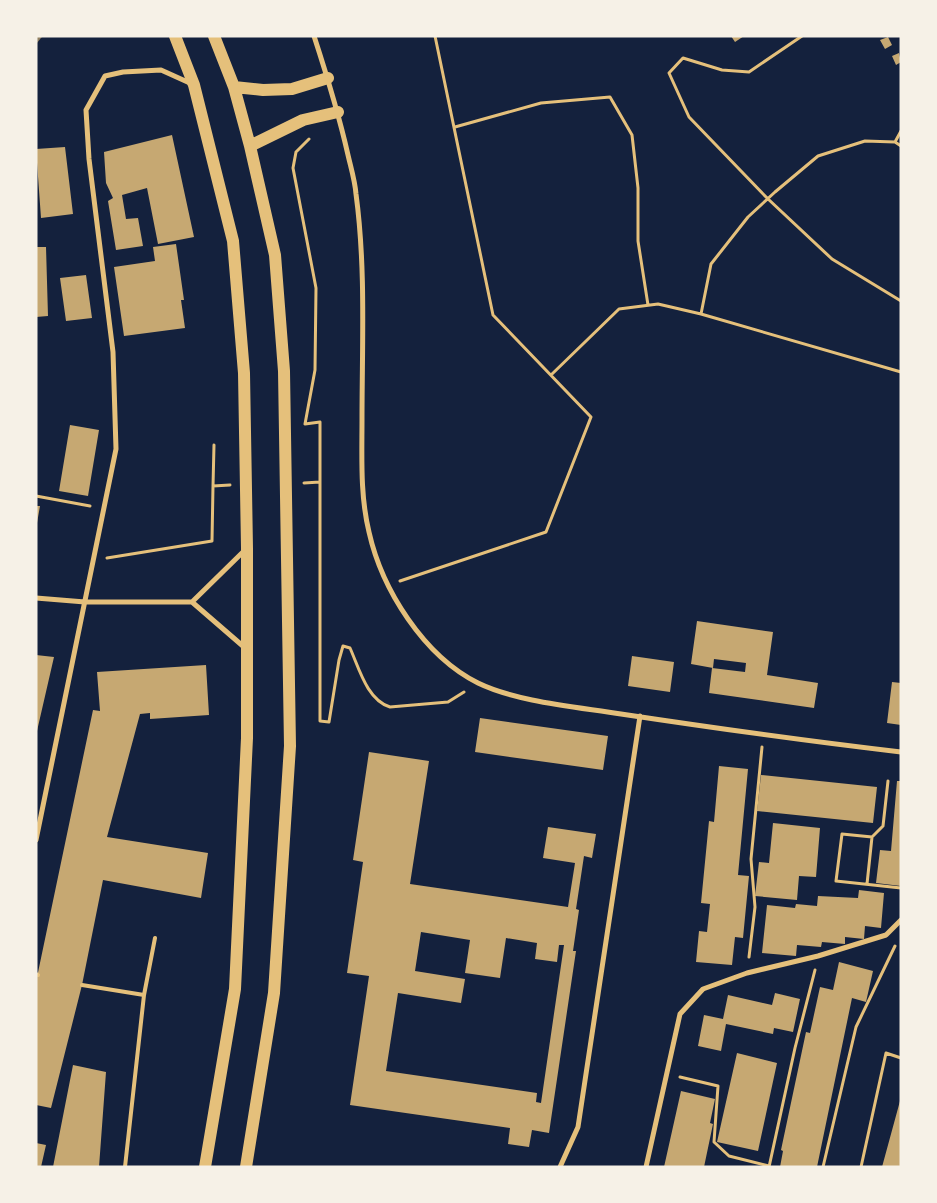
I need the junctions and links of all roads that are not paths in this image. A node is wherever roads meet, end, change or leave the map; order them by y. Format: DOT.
graph roads {
  1 [pos="176,36"];
  2 [pos="214,36"];
  3 [pos="314,36"];
  4 [pos="328,78"];
  5 [pos="194,85"];
  6 [pos="234,87"];
  7 [pos="338,112"];
  8 [pos="250,146"];
  9 [pos="247,548"];
  10 [pos="36,598"];
  11 [pos="85,602"];
  12 [pos="192,602"];
  13 [pos="248,649"];
  14 [pos="640,716"];
  15 [pos="901,752"];
  16 [pos="36,840"];
  17 [pos="901,920"];
  18 [pos="156,938"];
  19 [pos="82,984"];
  20 [pos="144,995"];
  21 [pos="125,1167"];
  22 [pos="206,1167"];
  23 [pos="246,1167"];
  24 [pos="560,1167"];
  25 [pos="646,1167"];
  1 -- 5 [label="main road"];
  2 -- 6 [label="main road"];
  3 -- 4 [label="street"];
  4 -- 6 [label="main road"];
  4 -- 7 [label="street"];
  5 -- 9 [label="main road"];
  5 -- 11 [label="street"];
  6 -- 8 [label="main road"];
  7 -- 8 [label="main road"];
  7 -- 14 [label="street"];
  8 -- 23 [label="main road"];
  9 -- 12 [label="street"];
  9 -- 13 [label="main road"];
  10 -- 11 [label="street"];
  11 -- 12 [label="street"];
  11 -- 16 [label="street"];
  12 -- 13 [label="street"];
  13 -- 22 [label="main road"];
  14 -- 15 [label="street"];
  14 -- 24 [label="street"];
  17 -- 25 [label="street"];
  18 -- 20 [label="lane"];
  19 -- 20 [label="lane"];
  20 -- 21 [label="lane"];
}
